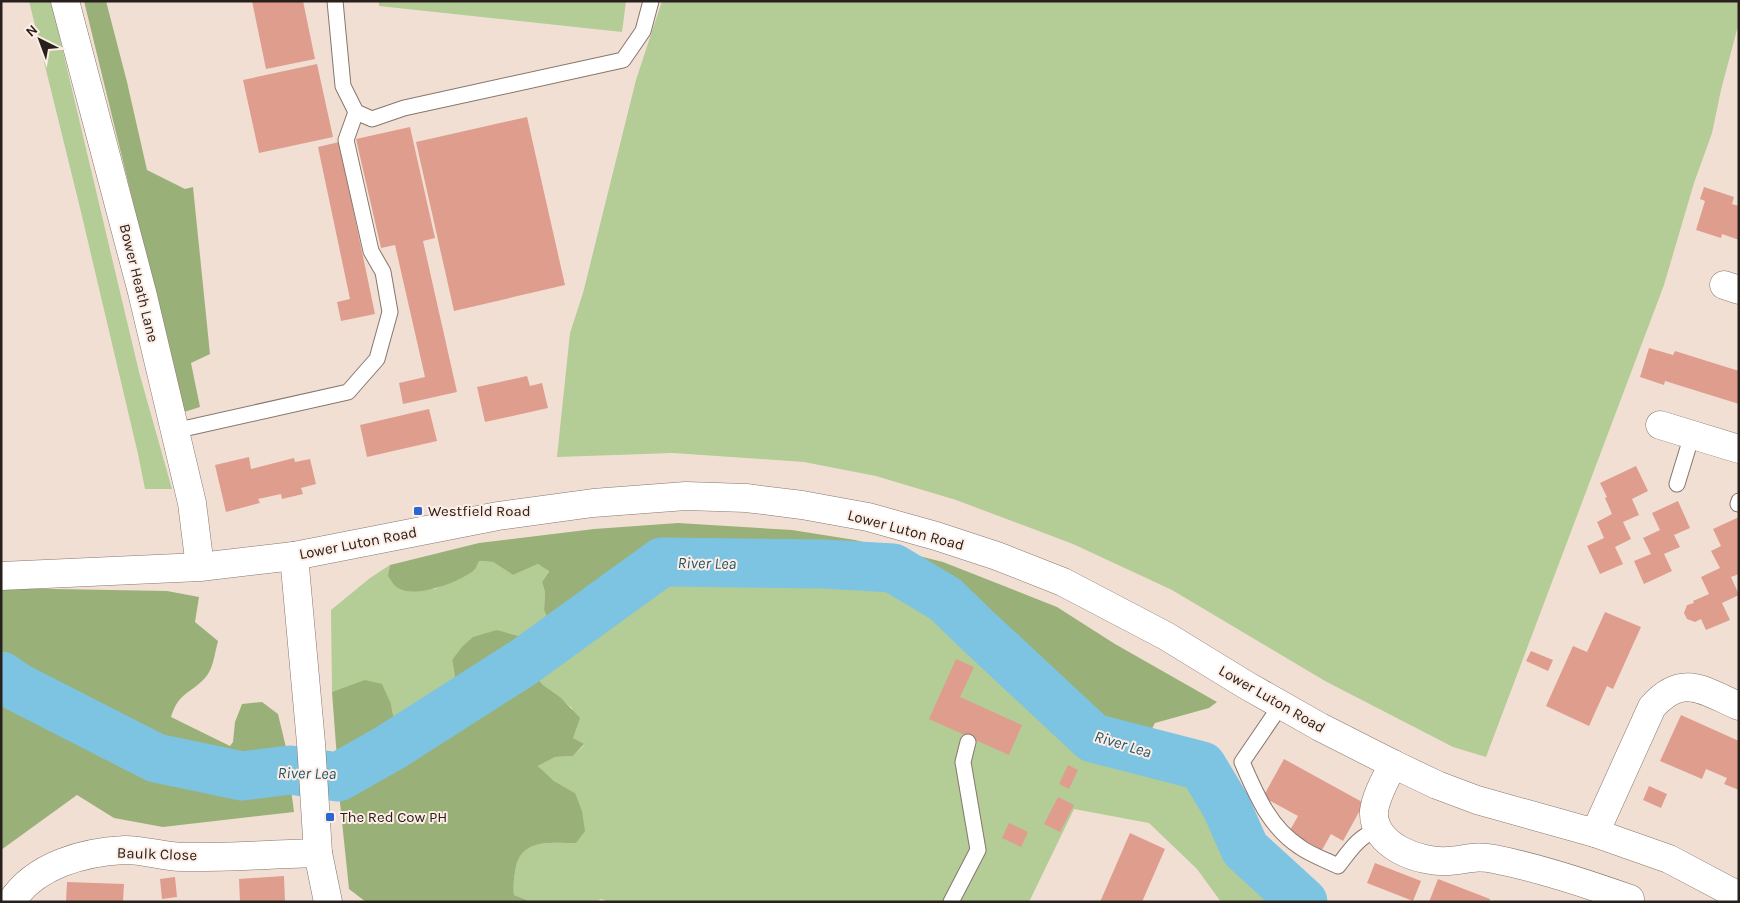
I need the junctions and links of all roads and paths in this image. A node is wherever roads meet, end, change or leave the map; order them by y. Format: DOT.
graph roads {
  1 [pos="65,1"];
  2 [pos="335,1"];
  3 [pos="650,1"];
  4 [pos="356,112"];
  5 [pos="1660,425"];
  6 [pos="174,431"];
  7 [pos="1692,435"];
  8 [pos="1739,449"];
  9 [pos="1677,484"];
  10 [pos="294,556"];
  11 [pos="200,567"];
  12 [pos="1,576"];
  13 [pos="1281,705"];
  14 [pos="1739,706"];
  15 [pos="968,742"];
  16 [pos="1393,764"];
  17 [pos="1380,829"];
  18 [pos="1595,833"];
  19 [pos="318,853"];
  20 [pos="1594,895"];
  21 [pos="1739,896"];
  22 [pos="1630,899"];
  23 [pos="11,902"];
  24 [pos="328,902"];
  25 [pos="951,902"];
  1 -- 6 [label="main road, Bower Heath Lane"];
  2 -- 4 [label="lane"];
  3 -- 4 [label="lane"];
  4 -- 6 [label="lane"];
  5 -- 7 [label="main road"];
  6 -- 11 [label="main road, Bower Heath Lane"];
  7 -- 8 [label="main road"];
  7 -- 9 [label="lane"];
  10 -- 11 [label="main road, Lower Luton Road"];
  10 -- 13 [label="main road, Lower Luton Road"];
  10 -- 19 [label="main road"];
  11 -- 12 [label="main road, Lower Luton Road"];
  13 -- 16 [label="main road, Lower Luton Road"];
  13 -- 17 [label="lane"];
  14 -- 18 [label="main road"];
  15 -- 25 [label="lane"];
  16 -- 17 [label="main road"];
  16 -- 18 [label="main road, Lower Luton Road"];
  17 -- 20 [label="main road"];
  18 -- 21 [label="main road, Lower Luton Road"];
  19 -- 23 [label="main road, Baulk Close"];
  19 -- 24 [label="main road"];
  20 -- 22 [label="main road"];
}
